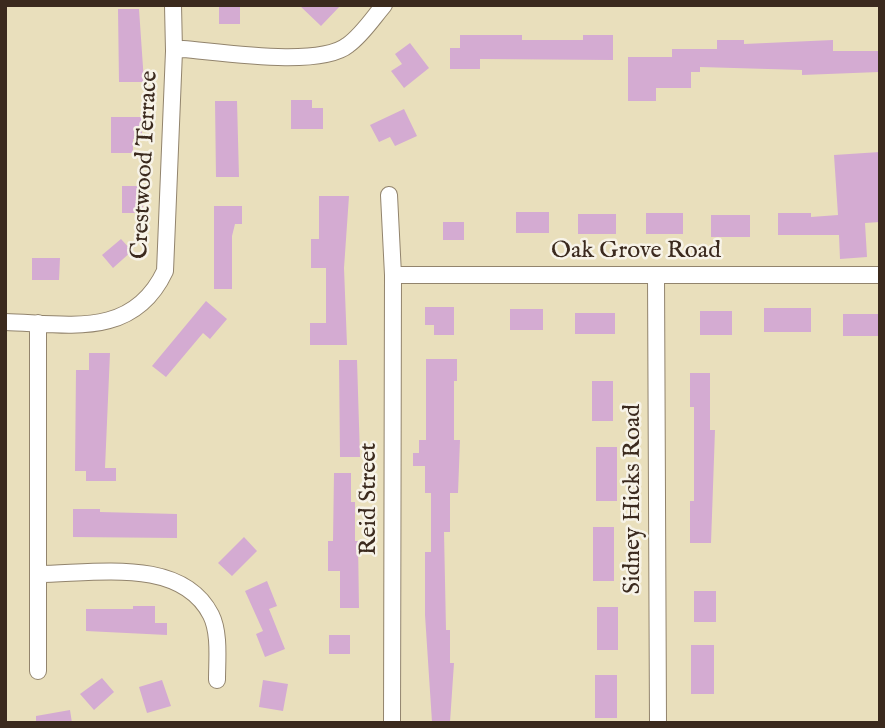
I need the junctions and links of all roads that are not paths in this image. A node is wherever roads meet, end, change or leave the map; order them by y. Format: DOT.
graph roads {
  1 [pos="173,5"];
  2 [pos="384,5"];
  3 [pos="174,51"];
  4 [pos="389,195"];
  5 [pos="393,275"];
  6 [pos="656,275"];
  7 [pos="880,275"];
  8 [pos="5,322"];
  9 [pos="38,323"];
  10 [pos="38,574"];
  11 [pos="38,671"];
  12 [pos="217,680"];
  13 [pos="392,723"];
  14 [pos="658,723"];
  1 -- 3 [label="street, Crestwood Terrace"];
  2 -- 3 [label="street"];
  3 -- 9 [label="street, Crestwood Terrace"];
  4 -- 5 [label="street, Reid Street"];
  5 -- 6 [label="street, Oak Grove Road"];
  5 -- 13 [label="street, Reid Street"];
  6 -- 7 [label="street, Oak Grove Road"];
  6 -- 14 [label="street, Sidney Hicks Road"];
  8 -- 9 [label="street, Crestwood Terrace"];
  9 -- 10 [label="street"];
  10 -- 11 [label="street"];
  10 -- 12 [label="street"];
}
